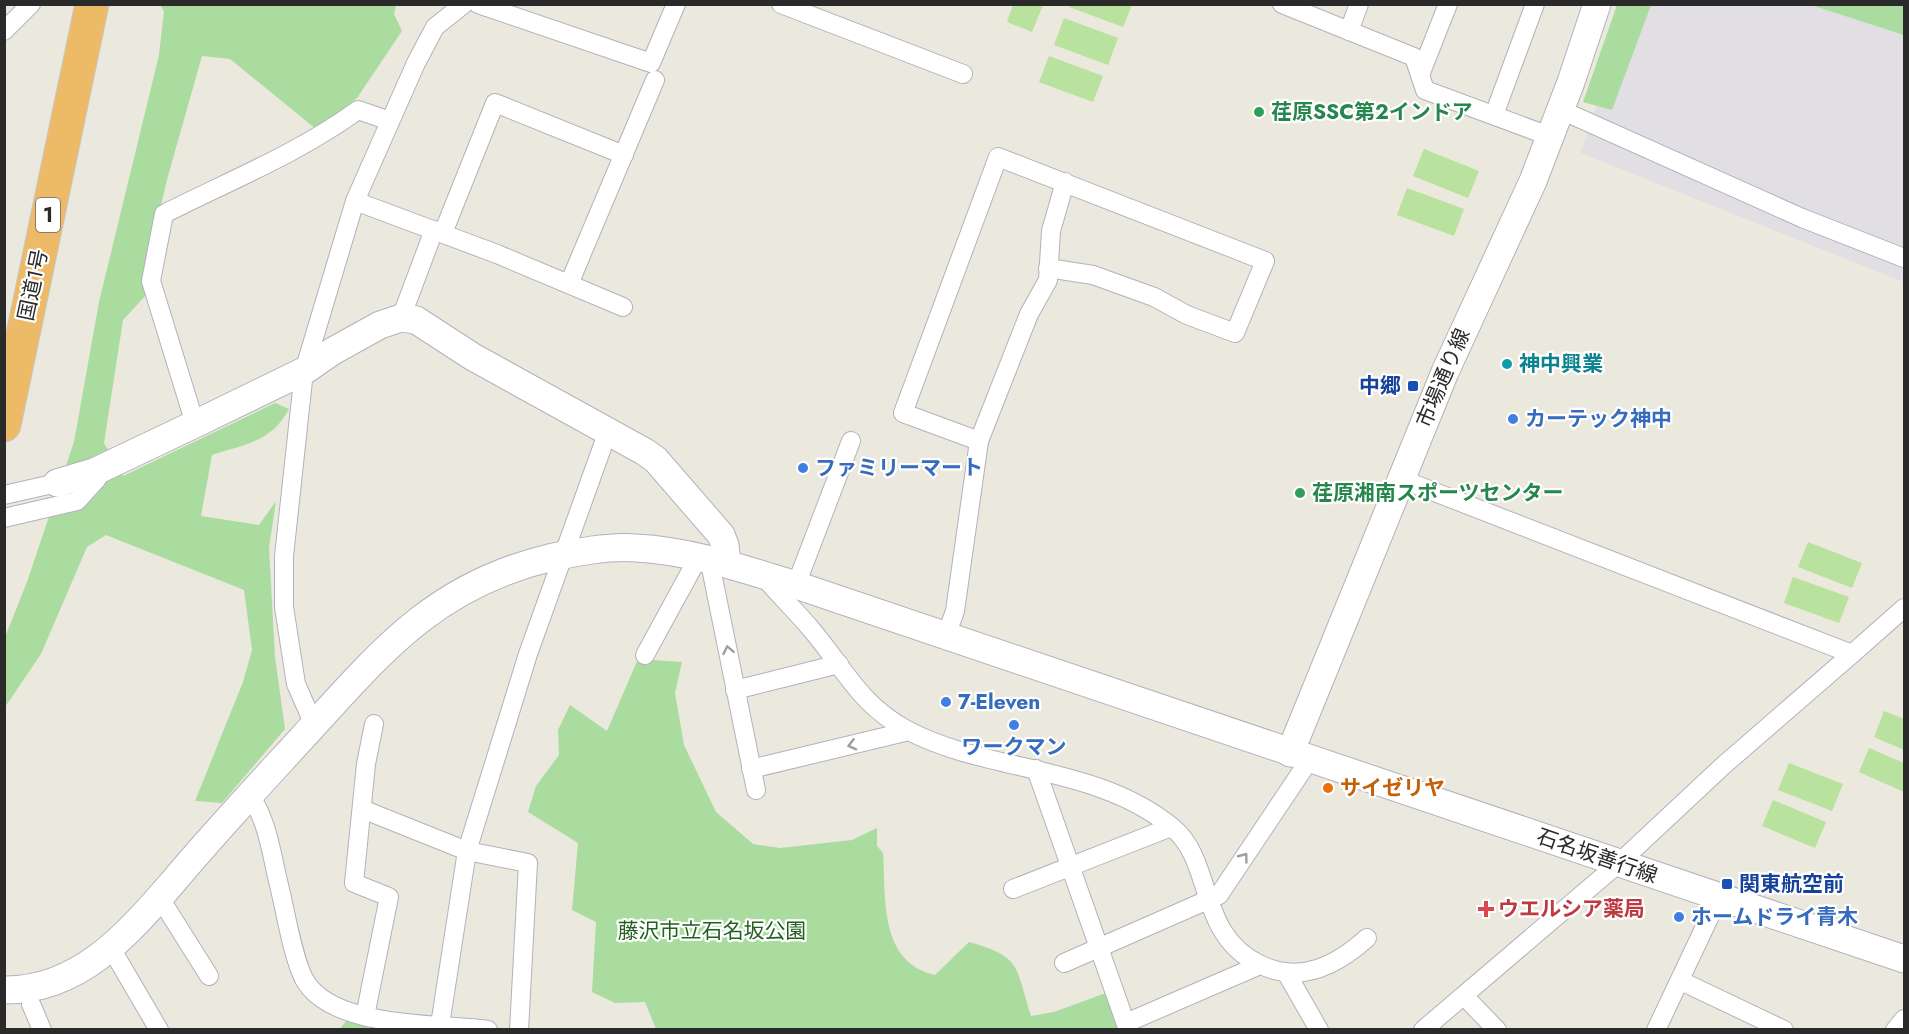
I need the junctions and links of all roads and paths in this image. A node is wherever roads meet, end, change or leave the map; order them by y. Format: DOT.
graph roads {
  1 [pos="31,4"];
  2 [pos="74,4"];
  3 [pos="92,4"];
  4 [pos="464,4"];
  5 [pos="478,4"];
  6 [pos="676,4"];
  7 [pos="782,4"];
  8 [pos="1282,4"];
  9 [pos="1359,4"];
  10 [pos="1448,4"];
  11 [pos="1535,4"];
  12 [pos="1597,4"];
  13 [pos="4,31"];
  14 [pos="1349,31"];
  15 [pos="963,74"];
  16 [pos="1420,75"];
  17 [pos="655,80"];
  18 [pos="1561,110"];
  19 [pos="1494,115"];
  20 [pos="390,121"];
  21 [pos="1550,136"];
  22 [pos="624,155"];
  23 [pos="1065,182"];
  24 [pos="355,201"];
  25 [pos="438,231"];
  26 [pos="1905,258"];
  27 [pos="1048,268"];
  28 [pos="569,284"];
  29 [pos="623,307"];
  30 [pos="401,318"];
  31 [pos="4,341"];
  32 [pos="304,371"];
  33 [pos="195,424"];
  34 [pos="4,425"];
  35 [pos="608,431"];
  36 [pos="851,441"];
  37 [pos="979,441"];
  38 [pos="1401,478"];
  39 [pos="97,479"];
  40 [pos="4,495"];
  41 [pos="55,495"];
  42 [pos="4,518"];
  43 [pos="563,555"];
  44 [pos="712,559"];
  45 [pos="762,574"];
  46 [pos="796,585"];
  47 [pos="1905,608"];
  48 [pos="946,636"];
  49 [pos="1852,654"];
  50 [pos="645,655"];
  51 [pos="839,664"];
  52 [pos="735,690"];
  53 [pos="374,724"];
  54 [pos="314,725"];
  55 [pos="909,731"];
  56 [pos="1300,756"];
  57 [pos="1036,769"];
  58 [pos="752,770"];
  59 [pos="756,790"];
  60 [pos="249,794"];
  61 [pos="362,809"];
  62 [pos="1171,826"];
  63 [pos="467,851"];
  64 [pos="1619,863"];
  65 [pos="1071,868"];
  66 [pos="1013,889"];
  67 [pos="1719,897"];
  68 [pos="160,898"];
  69 [pos="1207,898"];
  70 [pos="1367,938"];
  71 [pos="1099,947"];
  72 [pos="111,948"];
  73 [pos="1905,959"];
  74 [pos="1064,963"];
  75 [pos="1260,965"];
  76 [pos="1287,974"];
  77 [pos="208,976"];
  78 [pos="1681,981"];
  79 [pos="4,990"];
  80 [pos="1464,996"];
  81 [pos="31,1004"];
  82 [pos="365,1016"];
  83 [pos="1905,1019"];
  84 [pos="440,1025"];
  85 [pos="1127,1026"];
  86 [pos="42,1029"];
  87 [pos="159,1029"];
  88 [pos="488,1029"];
  89 [pos="519,1029"];
  90 [pos="1319,1029"];
  91 [pos="1423,1029"];
  92 [pos="1497,1029"];
  93 [pos="1656,1029"];
  94 [pos="1784,1029"];
  95 [pos="1895,1029"];
  1 -- 13 [label="street"];
  2 -- 31 [label="highway, 国道1号 / 1"];
  3 -- 34 [label="highway, 国道1号 / 1"];
  4 -- 20 [label="street"];
  5 -- 6 [label="street"];
  7 -- 15 [label="street"];
  8 -- 14 [label="street"];
  9 -- 14 [label="street"];
  10 -- 16 [label="street"];
  11 -- 19 [label="street"];
  12 -- 18 [label="street, 市場通り線"];
  14 -- 16 [label="street"];
  16 -- 19 [label="street"];
  17 -- 22 [label="street"];
  18 -- 21 [label="street, 市場通り線"];
  18 -- 26 [label="street"];
  19 -- 21 [label="street"];
  20 -- 24 [label="street"];
  20 -- 33 [label="street"];
  21 -- 38 [label="street, 市場通り線"];
  22 -- 25 [label="street"];
  22 -- 28 [label="street"];
  23 -- 27 [label="street"];
  23 -- 27 [label="street"];
  23 -- 37 [label="street"];
  24 -- 25 [label="street"];
  24 -- 32 [label="street"];
  25 -- 28 [label="street"];
  25 -- 30 [label="street"];
  27 -- 37 [label="street"];
  28 -- 29 [label="street"];
  30 -- 32 [label="street"];
  30 -- 35 [label="street"];
  32 -- 33 [label="street"];
  32 -- 54 [label="street"];
  33 -- 41 [label="street"];
  35 -- 43 [label="street"];
  35 -- 44 [label="street"];
  36 -- 46 [label="street"];
  37 -- 48 [label="street"];
  38 -- 49 [label="street"];
  38 -- 56 [label="street, 市場通り線"];
  39 -- 41 [label="street"];
  40 -- 41 [label="street"];
  41 -- 42 [label="street"];
  43 -- 44 [label="street, 石名坂善行線"];
  43 -- 54 [label="street, 石名坂善行線"];
  43 -- 63 [label="street"];
  44 -- 45 [label="street, 石名坂善行線"];
  44 -- 50 [label="street"];
  52 -- 44 [label="street, one-way"];
  45 -- 46 [label="street, 石名坂善行線"];
  45 -- 51 [label="street"];
  46 -- 48 [label="street, 石名坂善行線"];
  47 -- 49 [label="street"];
  48 -- 56 [label="street, 石名坂善行線"];
  49 -- 64 [label="street"];
  51 -- 52 [label="street"];
  51 -- 55 [label="street"];
  52 -- 58 [label="street"];
  53 -- 61 [label="street"];
  54 -- 60 [label="street, 石名坂善行線"];
  55 -- 57 [label="street"];
  55 -- 58 [label="street, one-way"];
  56 -- 64 [label="street, 石名坂善行線"];
  69 -- 56 [label="street, one-way"];
  57 -- 62 [label="street"];
  57 -- 65 [label="street"];
  58 -- 59 [label="street"];
  60 -- 68 [label="street, 石名坂善行線"];
  60 -- 82 [label="street"];
  61 -- 63 [label="street"];
  61 -- 82 [label="street"];
  62 -- 65 [label="street"];
  62 -- 69 [label="street"];
  63 -- 84 [label="street"];
  63 -- 89 [label="street"];
  64 -- 67 [label="street, 石名坂善行線"];
  64 -- 80 [label="street"];
  65 -- 66 [label="street"];
  65 -- 71 [label="street"];
  67 -- 73 [label="street, 石名坂善行線"];
  67 -- 78 [label="street"];
  68 -- 72 [label="street, 石名坂善行線"];
  68 -- 77 [label="street"];
  69 -- 71 [label="street"];
  69 -- 75 [label="street"];
  70 -- 76 [label="street"];
  71 -- 74 [label="street"];
  71 -- 85 [label="street"];
  72 -- 79 [label="street, 石名坂善行線"];
  72 -- 87 [label="street"];
  75 -- 76 [label="street"];
  75 -- 85 [label="street"];
  76 -- 90 [label="street"];
  78 -- 93 [label="street"];
  78 -- 94 [label="street"];
  80 -- 91 [label="street"];
  80 -- 92 [label="street"];
  81 -- 86 [label="street"];
  82 -- 84 [label="street"];
  83 -- 95 [label="street"];
  84 -- 88 [label="street"];
}
